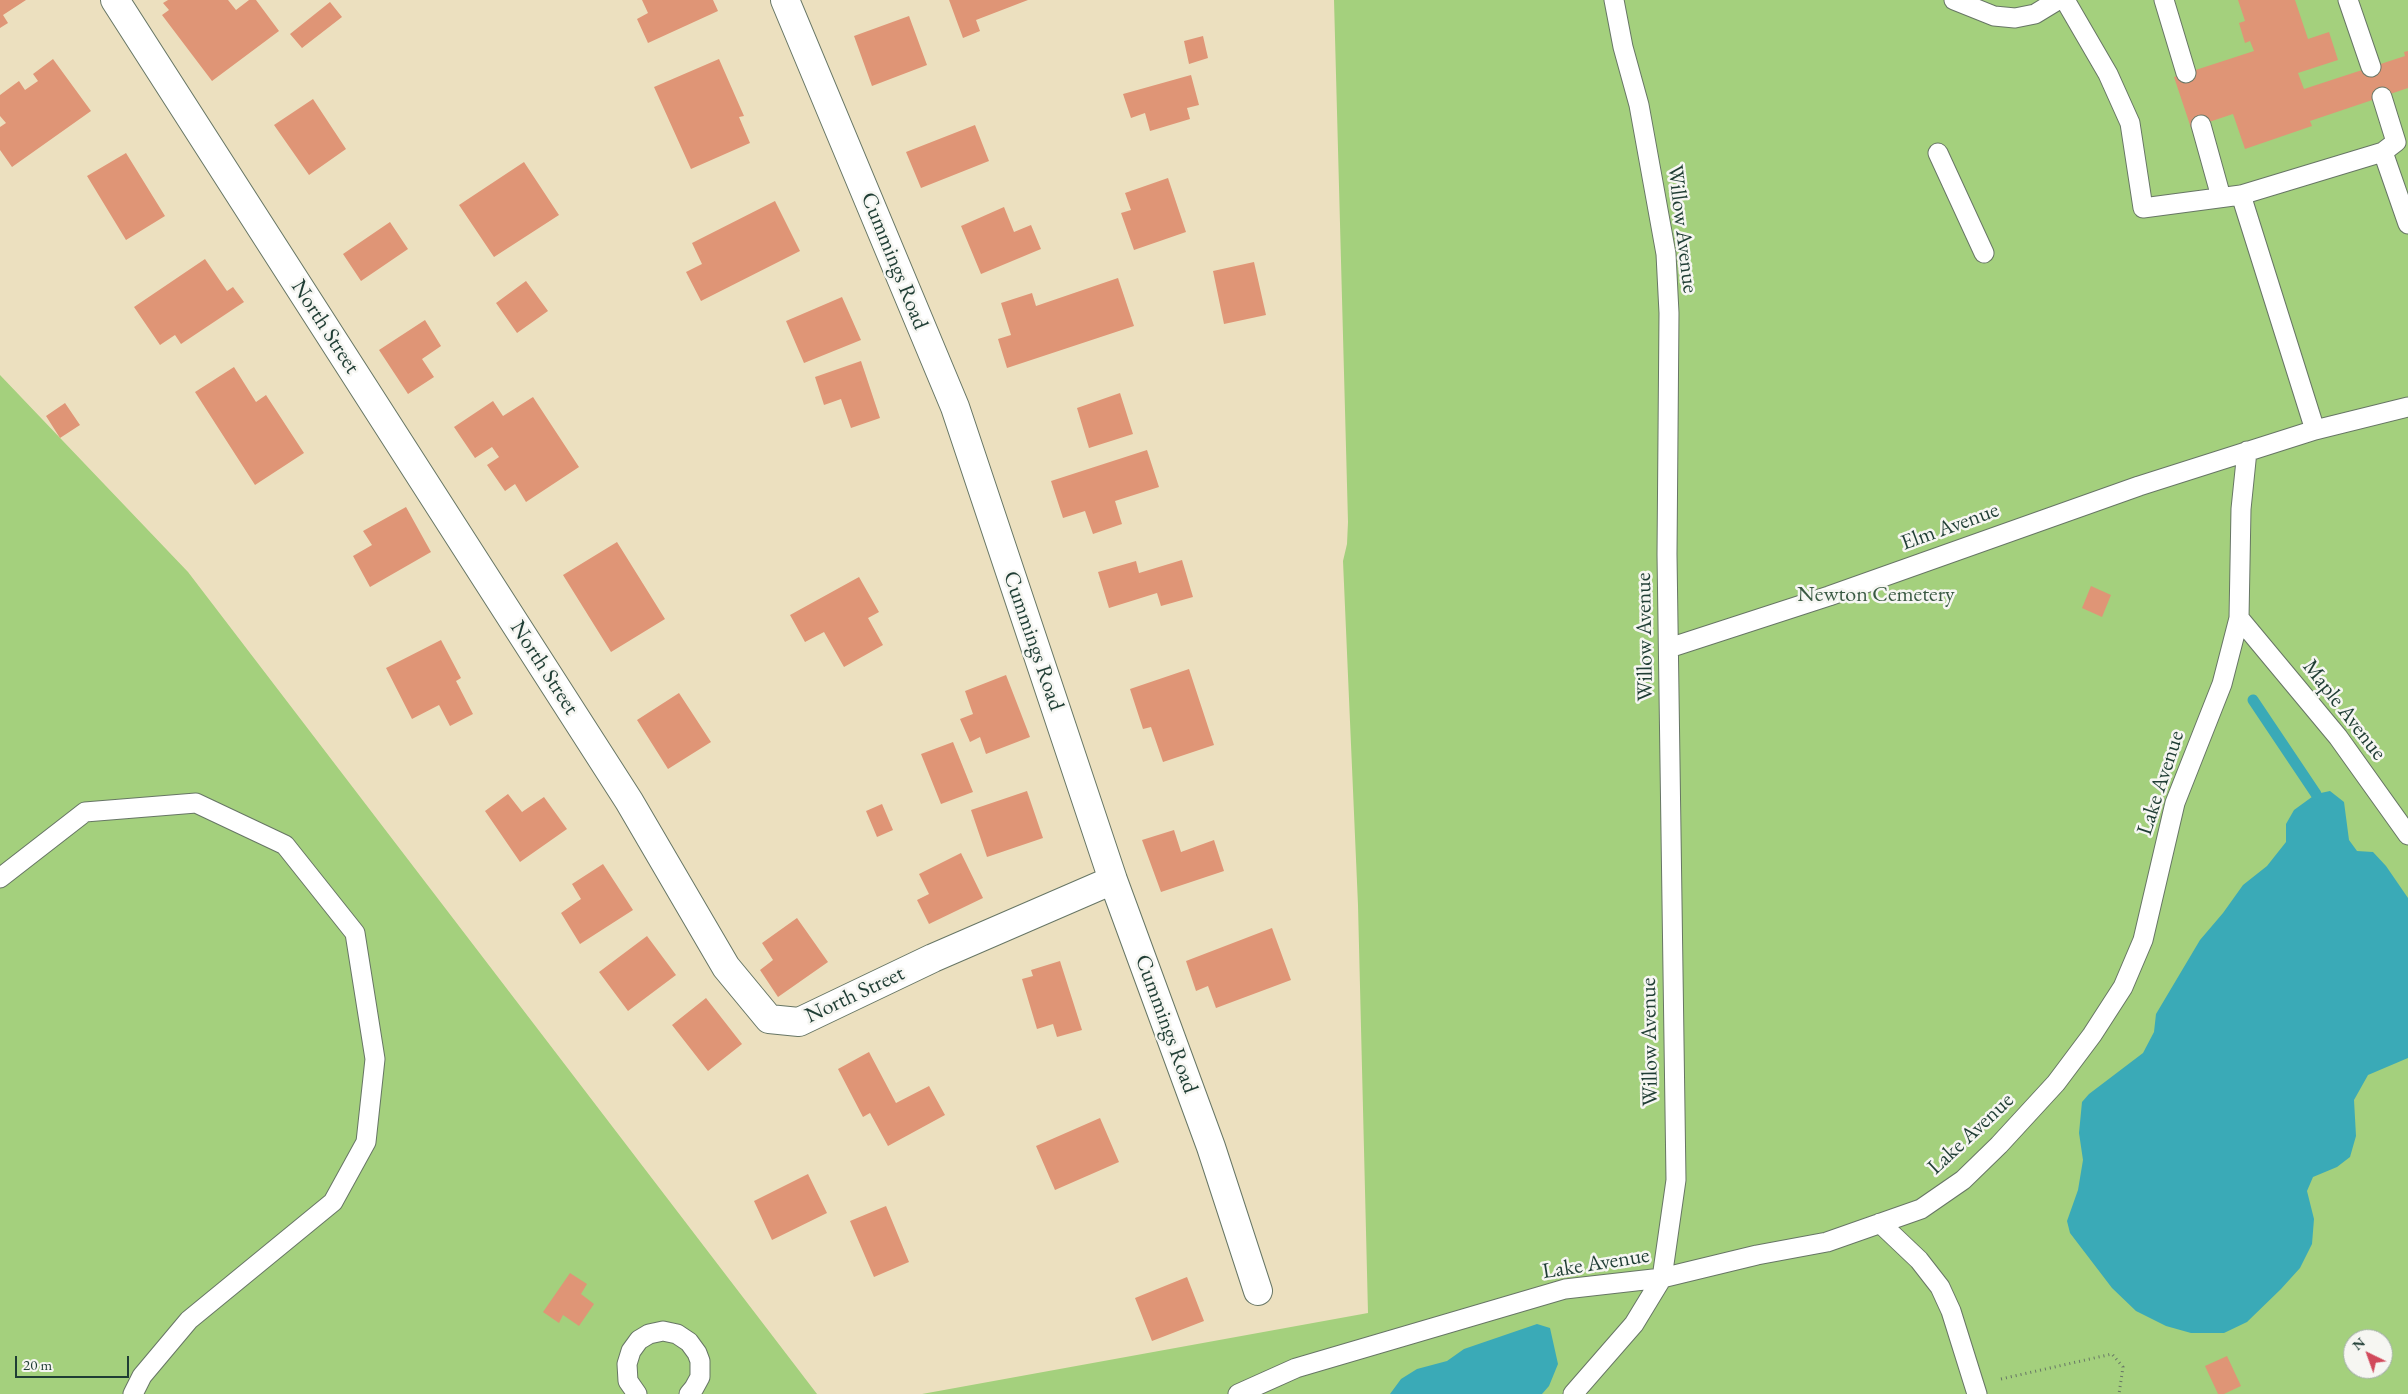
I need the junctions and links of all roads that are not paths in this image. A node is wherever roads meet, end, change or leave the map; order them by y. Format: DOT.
graph roads {
  1 [pos="115,0"];
  2 [pos="785,0"];
  3 [pos="1614,0"];
  4 [pos="1954,0"];
  5 [pos="2058,0"];
  6 [pos="2065,0"];
  7 [pos="2164,0"];
  8 [pos="2348,0"];
  9 [pos="2371,67"];
  10 [pos="2186,73"];
  11 [pos="2382,98"];
  12 [pos="2202,125"];
  13 [pos="2383,152"];
  14 [pos="1938,153"];
  15 [pos="2241,195"];
  16 [pos="2221,197"];
  17 [pos="2408,224"];
  18 [pos="1984,253"];
  19 [pos="2408,407"];
  20 [pos="2315,430"];
  21 [pos="2247,451"];
  22 [pos="2238,618"];
  23 [pos="1669,648"];
  24 [pos="2408,835"];
  25 [pos="0,878"];
  26 [pos="1114,880"];
  27 [pos="1880,1223"];
  28 [pos="1662,1278"];
  29 [pos="1258,1291"];
  30 [pos="1975,1389"];
  31 [pos="133,1394"];
  32 [pos="637,1394"];
  33 [pos="688,1394"];
  34 [pos="1238,1394"];
  35 [pos="1573,1394"];
  1 -- 26 [label="street, North Street"];
  2 -- 26 [label="street, Cummings Road"];
  3 -- 23 [label="lane, Willow Avenue"];
  4 -- 5 [label="lane"];
  6 -- 16 [label="lane"];
  7 -- 10 [label="lane"];
  8 -- 9 [label="lane"];
  11 -- 13 [label="lane"];
  12 -- 16 [label="lane"];
  13 -- 15 [label="lane"];
  13 -- 17 [label="lane"];
  14 -- 18 [label="lane"];
  15 -- 16 [label="lane"];
  15 -- 20 [label="lane"];
  19 -- 20 [label="lane, Elm Avenue"];
  20 -- 21 [label="lane, Elm Avenue"];
  21 -- 22 [label="lane, Lake Avenue"];
  21 -- 23 [label="lane, Elm Avenue"];
  22 -- 24 [label="lane, Maple Avenue"];
  22 -- 27 [label="lane, Lake Avenue"];
  23 -- 28 [label="lane, Willow Avenue"];
  25 -- 31 [label="lane"];
  26 -- 29 [label="street, Cummings Road"];
  27 -- 28 [label="lane, Lake Avenue"];
  27 -- 30 [label="lane"];
  28 -- 34 [label="lane, Lake Avenue"];
  28 -- 35 [label="lane"];
  32 -- 33 [label="lane"];
}
